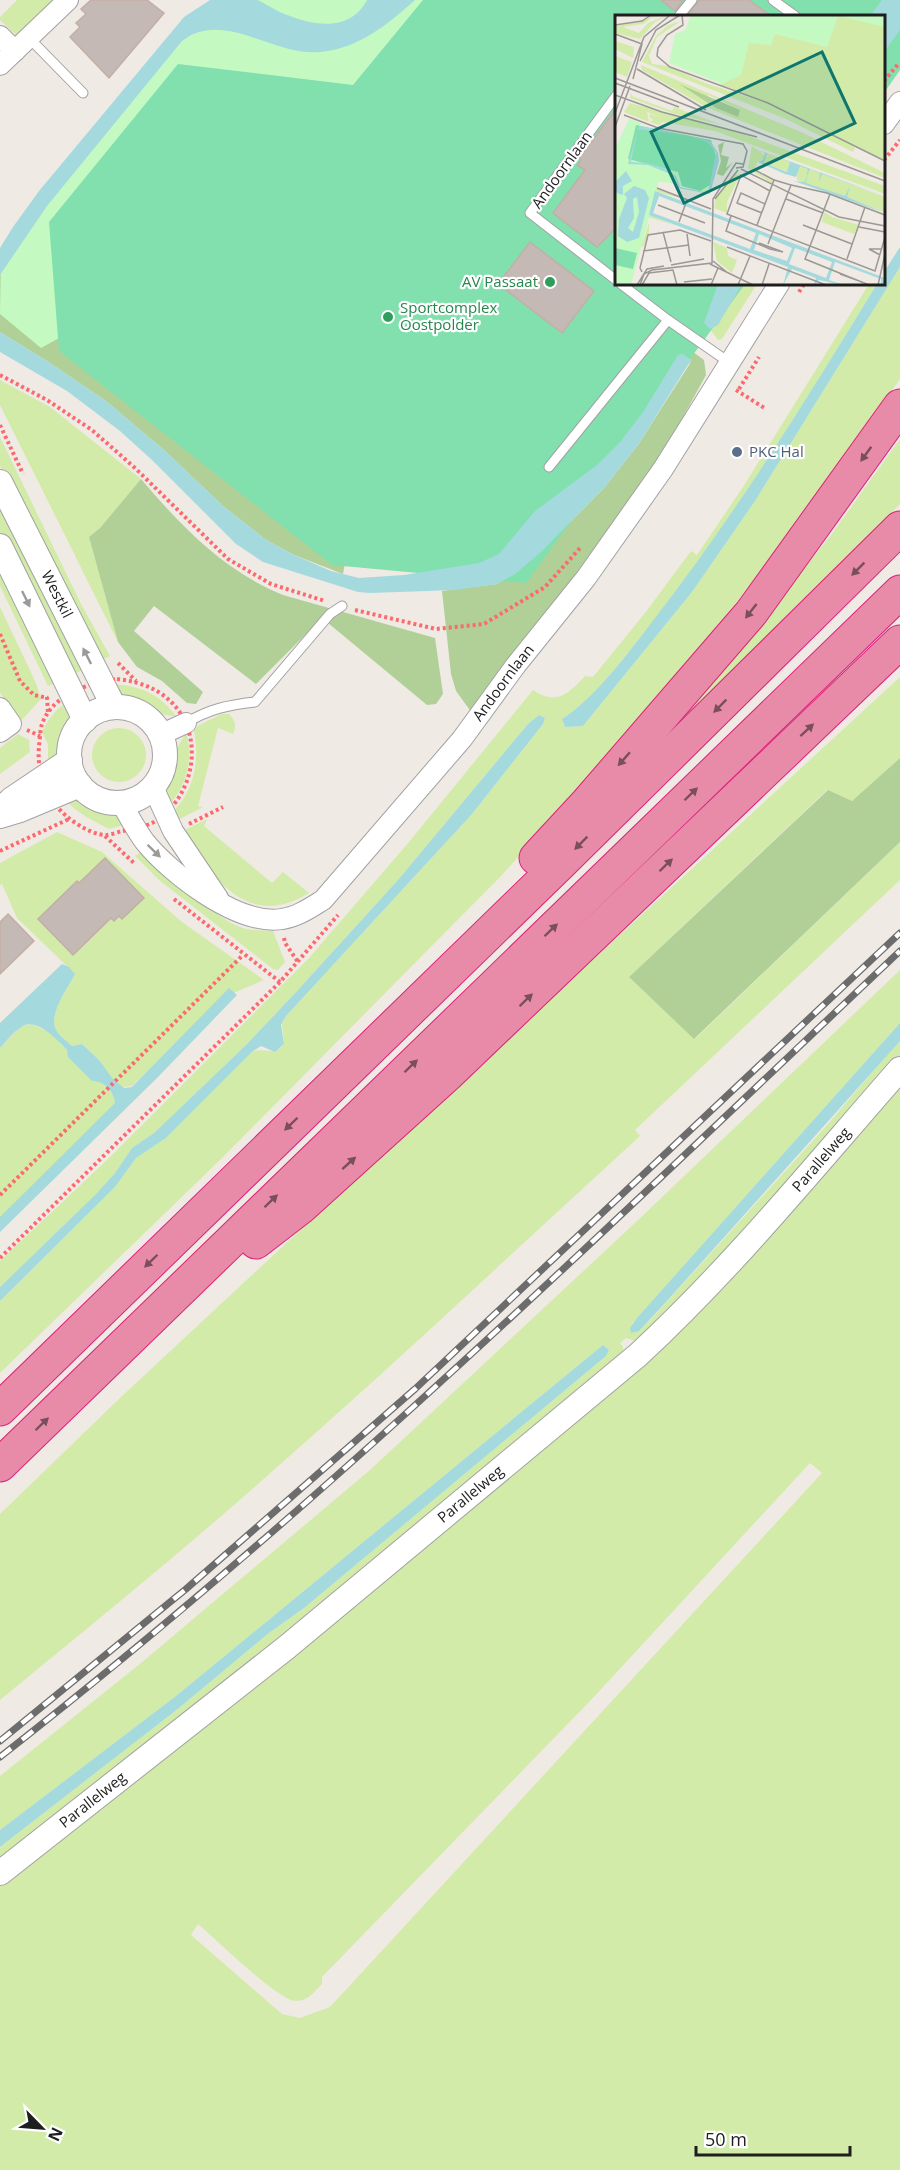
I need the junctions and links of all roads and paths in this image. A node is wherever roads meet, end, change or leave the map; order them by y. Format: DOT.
graph roads {
  1 [pos="68,0"];
  2 [pos="692,0"];
  3 [pos="773,0"];
  4 [pos="680,15"];
  5 [pos="794,15"];
  6 [pos="0,36"];
  7 [pos="22,45"];
  8 [pos="900,64"];
  9 [pos="0,65"];
  10 [pos="885,80"];
  11 [pos="82,93"];
  12 [pos="615,97"];
  13 [pos="900,102"];
  14 [pos="885,123"];
  15 [pos="900,140"];
  16 [pos="885,159"];
  17 [pos="615,279"];
  18 [pos="622,285"];
  19 [pos="778,285"];
  20 [pos="668,320"];
  21 [pos="730,363"];
  22 [pos="0,375"];
  23 [pos="900,406"];
  24 [pos="549,467"];
  25 [pos="0,482"];
  26 [pos="900,528"];
  27 [pos="588,538"];
  28 [pos="0,546"];
  29 [pos="900,592"];
  30 [pos="342,606"];
  31 [pos="0,634"];
  32 [pos="900,642"];
  33 [pos="900,654"];
  34 [pos="99,681"];
  35 [pos="853,686"];
  36 [pos="72,693"];
  37 [pos="48,698"];
  38 [pos="114,707"];
  39 [pos="85,720"];
  40 [pos="186,723"];
  41 [pos="40,735"];
  42 [pos="160,735"];
  43 [pos="70,760"];
  44 [pos="80,785"];
  45 [pos="153,787"];
  46 [pos="121,803"];
  47 [pos="0,809"];
  48 [pos="165,813"];
  49 [pos="0,816"];
  50 [pos="69,819"];
  51 [pos="136,828"];
  52 [pos="105,836"];
  53 [pos="0,851"];
  54 [pos="221,902"];
  55 [pos="280,920"];
  56 [pos="298,962"];
  57 [pos="280,982"];
  58 [pos="900,1070"];
  59 [pos="333,1083"];
  60 [pos="0,1195"];
  61 [pos="124,1344"];
  62 [pos="0,1409"];
  63 [pos="0,1465"];
  64 [pos="0,1873"];
  1 -- 7 [label="street"];
  2 -- 4 [label="lane"];
  3 -- 5 [label="lane"];
  6 -- 7 [label="street"];
  7 -- 9 [label="street"];
  7 -- 11 [label="lane"];
  8 -- 10 [label="path"];
  12 -- 17 [label="lane, Andoornlaan"];
  13 -- 14 [label="street"];
  15 -- 16 [label="path"];
  18 -- 20 [label="lane"];
  19 -- 21 [label="street, Andoornlaan"];
  20 -- 21 [label="lane"];
  20 -- 24 [label="lane"];
  21 -- 55 [label="street, Andoornlaan"];
  22 -- 30 [label="path"];
  23 -- 59 [label="highway, one-way"];
  34 -- 25 [label="street, Westkil, one-way"];
  26 -- 59 [label="highway, one-way"];
  27 -- 30 [label="path"];
  28 -- 36 [label="street, Westkil, one-way"];
  61 -- 29 [label="highway, one-way"];
  30 -- 40 [label="lane"];
  31 -- 37 [label="path"];
  32 -- 35 [label="highway"];
  33 -- 35 [label="highway"];
  34 -- 36 [label="path"];
  34 -- 38 [label="street, Westkil"];
  34 -- 40 [label="path"];
  61 -- 35 [label="highway, one-way"];
  36 -- 39 [label="street, Westkil"];
  36 -- 41 [label="path"];
  38 -- 39 [label="street"];
  38 -- 42 [label="street"];
  39 -- 43 [label="street"];
  40 -- 42 [label="street"];
  40 -- 48 [label="path"];
  42 -- 45 [label="street"];
  43 -- 44 [label="street"];
  43 -- 47 [label="street"];
  44 -- 46 [label="street"];
  44 -- 49 [label="street"];
  45 -- 46 [label="street"];
  45 -- 48 [label="street"];
  46 -- 51 [label="street, Andoornlaan"];
  48 -- 51 [label="path"];
  48 -- 54 [label="street"];
  50 -- 53 [label="path"];
  51 -- 52 [label="path"];
  51 -- 54 [label="street, Andoornlaan, one-way"];
  54 -- 55 [label="street, Andoornlaan"];
  55 -- 56 [label="path"];
  57 -- 60 [label="path"];
  58 -- 64 [label="street, Parallelweg"];
  59 -- 62 [label="highway, one-way"];
  63 -- 61 [label="highway, one-way"];
}
